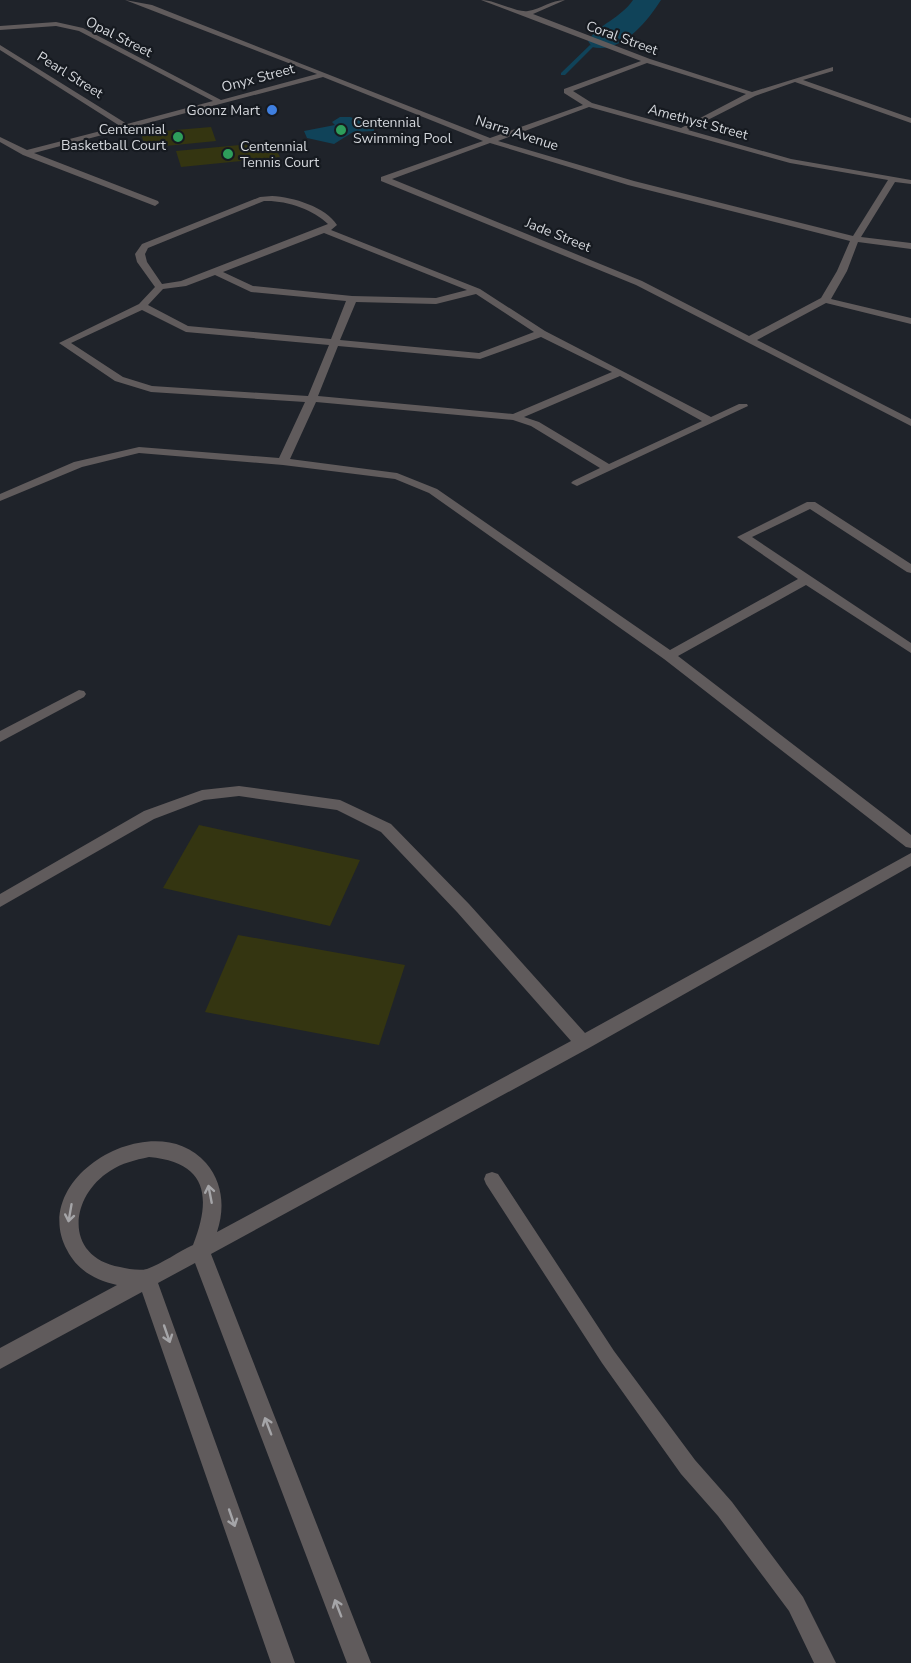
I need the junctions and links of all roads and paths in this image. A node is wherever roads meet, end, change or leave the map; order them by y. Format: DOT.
graph roads {
  1 [pos="128,0"];
  2 [pos="484,0"];
  3 [pos="562,0"];
  4 [pos="527,14"];
  5 [pos="0,28"];
  6 [pos="0,47"];
  7 [pos="647,61"];
  8 [pos="830,69"];
  9 [pos="323,75"];
  10 [pos="798,81"];
  11 [pos="752,94"];
  12 [pos="220,102"];
  13 [pos="588,105"];
  14 [pos="911,121"];
  15 [pos="125,126"];
  16 [pos="681,131"];
  17 [pos="0,139"];
  18 [pos="491,141"];
  19 [pos="26,153"];
  20 [pos="893,179"];
  21 [pos="911,182"];
  22 [pos="155,203"];
  23 [pos="324,230"];
  24 [pos="855,239"];
  25 [pos="911,246"];
  26 [pos="216,272"];
  27 [pos="160,287"];
  28 [pos="477,291"];
  29 [pos="352,299"];
  30 [pos="825,300"];
  31 [pos="142,306"];
  32 [pos="911,321"];
  33 [pos="542,333"];
  34 [pos="749,340"];
  35 [pos="335,343"];
  36 [pos="620,372"];
  37 [pos="312,399"];
  38 [pos="743,406"];
  39 [pos="514,417"];
  40 [pos="710,422"];
  41 [pos="911,423"];
  42 [pos="283,462"];
  43 [pos="608,468"];
  44 [pos="577,483"];
  45 [pos="0,498"];
  46 [pos="911,569"];
  47 [pos="807,579"];
  48 [pos="911,632"];
  49 [pos="896,639"];
  50 [pos="911,649"];
  51 [pos="669,656"];
  52 [pos="79,694"];
  53 [pos="0,737"];
  54 [pos="911,843"];
  55 [pos="911,859"];
  56 [pos="0,902"];
  57 [pos="583,1044"];
  58 [pos="492,1179"];
  59 [pos="200,1251"];
  60 [pos="147,1279"];
  61 [pos="0,1359"];
  62 [pos="283,1663"];
  63 [pos="359,1663"];
  64 [pos="825,1663"];
  1 -- 9 [label="street, Narra Avenue"];
  2 -- 4 [label="street, Coral Street"];
  3 -- 4 [label="street"];
  4 -- 7 [label="street, Coral Street"];
  5 -- 12 [label="street, Opal Street"];
  6 -- 15 [label="street, Pearl Street"];
  7 -- 11 [label="street, Coral Street"];
  7 -- 13 [label="street, Amethyst Street"];
  8 -- 10 [label="street"];
  9 -- 12 [label="street, Onyx Street"];
  9 -- 18 [label="street, Narra Avenue"];
  10 -- 11 [label="street"];
  10 -- 14 [label="street"];
  11 -- 16 [label="street"];
  12 -- 15 [label="street, Onyx Street"];
  13 -- 16 [label="street, Amethyst Street"];
  13 -- 18 [label="street, Jade Street"];
  15 -- 19 [label="street, Onyx Street"];
  16 -- 20 [label="street, Amethyst Street"];
  17 -- 19 [label="street"];
  18 -- 24 [label="street, Narra Avenue"];
  18 -- 34 [label="street, Jade Street"];
  19 -- 22 [label="street"];
  20 -- 21 [label="street, Amethyst Street"];
  20 -- 24 [label="street"];
  23 -- 26 [label="street"];
  23 -- 27 [label="street"];
  23 -- 28 [label="street"];
  24 -- 25 [label="street, Narra Avenue"];
  24 -- 30 [label="street"];
  26 -- 27 [label="street"];
  26 -- 29 [label="street"];
  27 -- 31 [label="street"];
  28 -- 29 [label="street"];
  28 -- 33 [label="street"];
  29 -- 35 [label="street"];
  30 -- 32 [label="street"];
  30 -- 34 [label="street"];
  31 -- 35 [label="street"];
  31 -- 37 [label="street"];
  33 -- 35 [label="street"];
  33 -- 36 [label="street"];
  34 -- 41 [label="street, Jade Street"];
  35 -- 37 [label="street"];
  36 -- 39 [label="street"];
  36 -- 40 [label="street"];
  37 -- 39 [label="street"];
  37 -- 42 [label="street"];
  38 -- 40 [label="street"];
  39 -- 43 [label="street"];
  40 -- 43 [label="street"];
  42 -- 45 [label="street"];
  42 -- 51 [label="street"];
  43 -- 44 [label="street"];
  46 -- 47 [label="street"];
  47 -- 49 [label="street"];
  47 -- 51 [label="street"];
  48 -- 49 [label="street"];
  49 -- 50 [label="street"];
  51 -- 54 [label="street"];
  52 -- 53 [label="street"];
  55 -- 57 [label="street"];
  56 -- 57 [label="street"];
  57 -- 59 [label="street"];
  58 -- 64 [label="lane"];
  59 -- 60 [label="street"];
  59 -- 60 [label="street, one-way"];
  63 -- 59 [label="street, one-way"];
  60 -- 61 [label="street"];
  60 -- 62 [label="street, one-way"];
}
